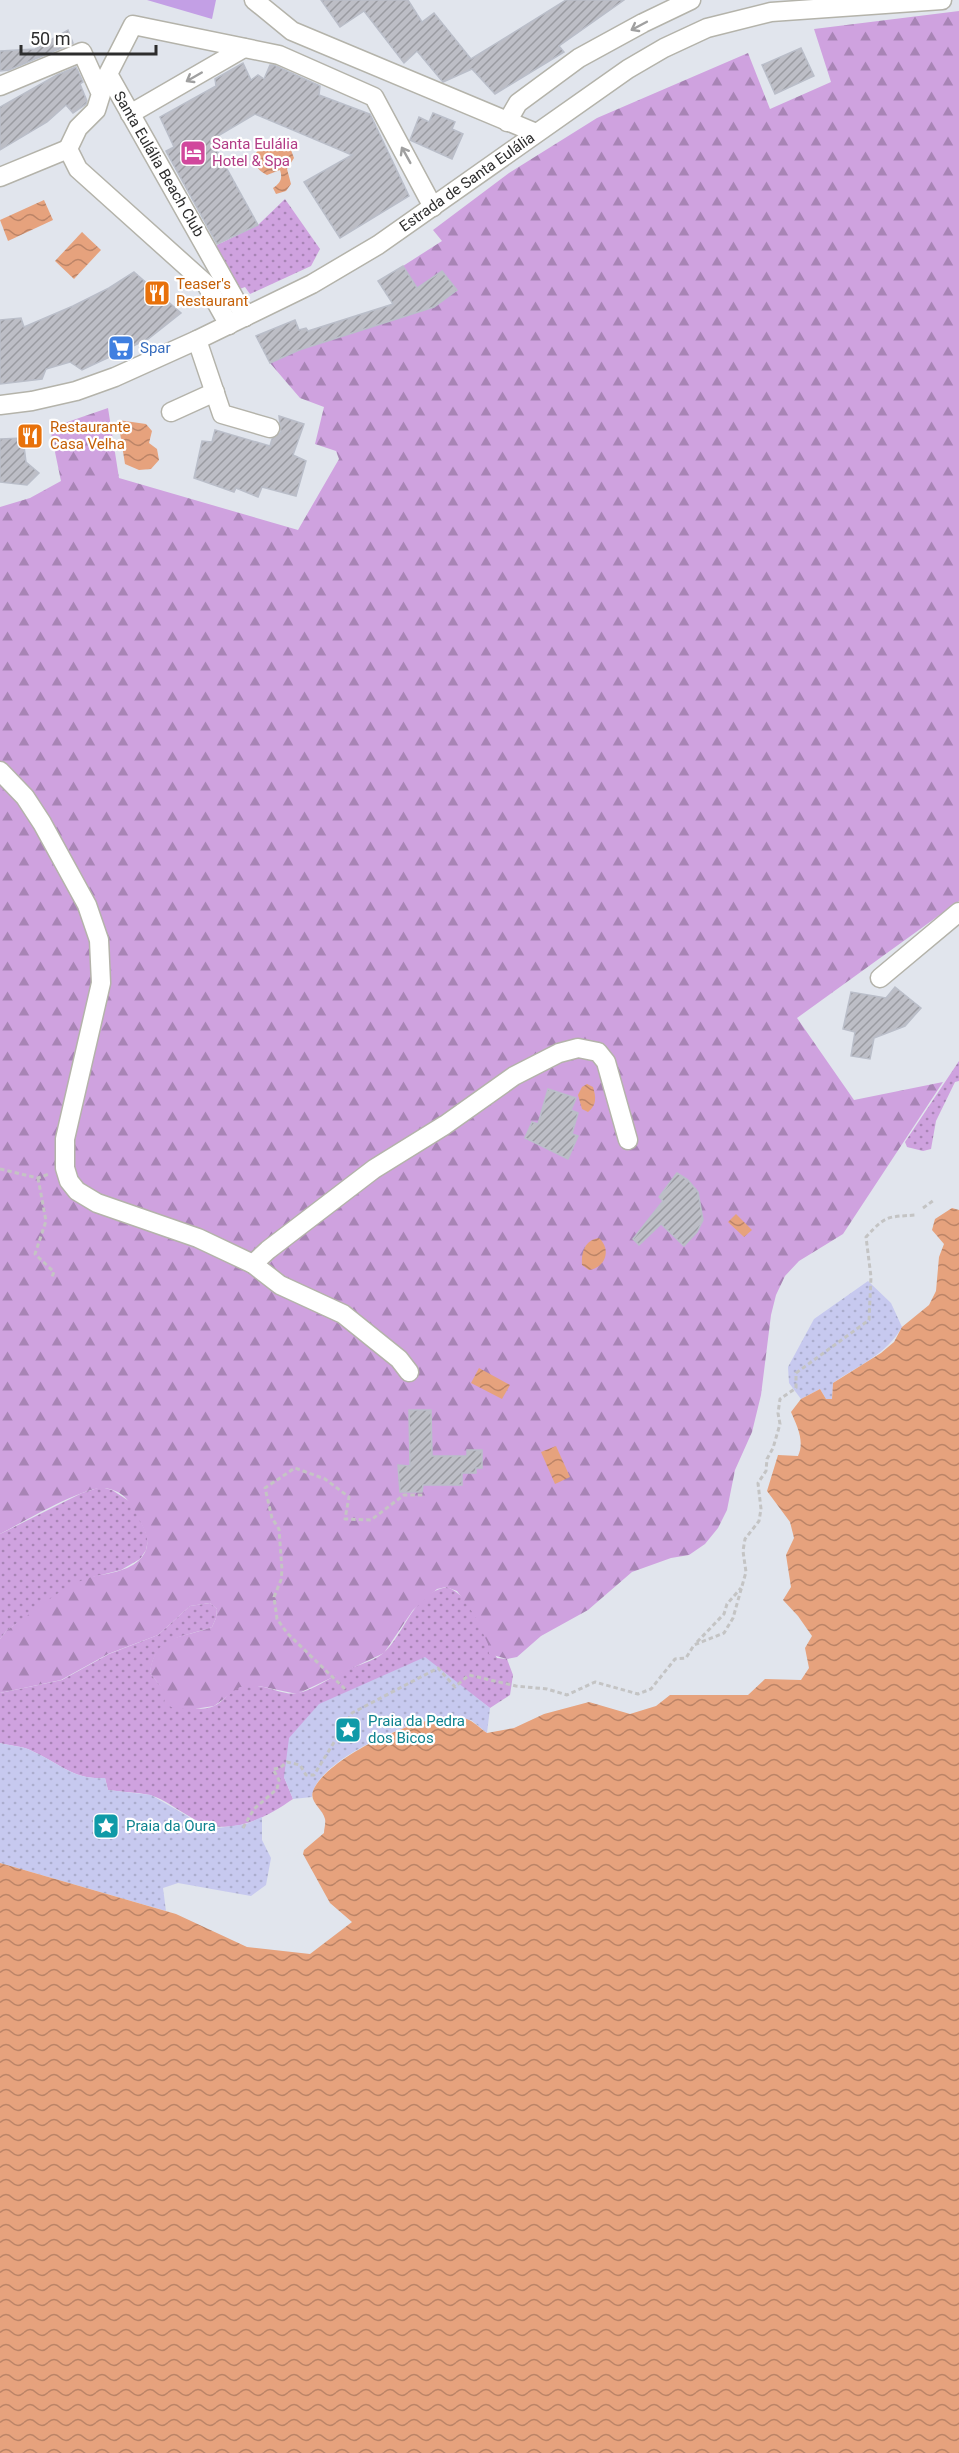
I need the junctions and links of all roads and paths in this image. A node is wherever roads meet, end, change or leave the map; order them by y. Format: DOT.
graph roads {
  1 [pos="254,0"];
  2 [pos="691,0"];
  3 [pos="942,0"];
  4 [pos="808,4"];
  5 [pos="765,6"];
  6 [pos="244,48"];
  7 [pos="0,86"];
  8 [pos="130,114"];
  9 [pos="507,122"];
  10 [pos="536,133"];
  11 [pos="68,149"];
  12 [pos="0,177"];
  13 [pos="433,207"];
  14 [pos="237,321"];
  15 [pos="197,340"];
  16 [pos="215,392"];
  17 [pos="0,405"];
  18 [pos="171,412"];
  19 [pos="270,428"];
  20 [pos="0,771"];
  21 [pos="959,912"];
  22 [pos="880,978"];
  23 [pos="628,1140"];
  24 [pos="65,1168"];
  25 [pos="0,1169"];
  26 [pos="38,1178"];
  27 [pos="934,1200"];
  28 [pos="923,1208"];
  29 [pos="916,1215"];
  30 [pos="253,1264"];
  31 [pos="51,1280"];
  32 [pos="408,1372"];
  33 [pos="423,1495"];
  34 [pos="742,1587"];
  35 [pos="694,1645"];
  36 [pos="345,1689"];
  37 [pos="243,1827"];
  1 -- 9 [label="street"];
  2 -- 9 [label="street, one-way"];
  3 -- 4 [label="street, Estrada de Santa Eulália"];
  4 -- 5 [label="street, Estrada de Santa Eulália"];
  5 -- 10 [label="street, Estrada de Santa Eulália"];
  6 -- 8 [label="street, one-way"];
  6 -- 8 [label="street, Santa Eulália Beach Club"];
  13 -- 6 [label="street, Santa Eulália Beach Club, one-way"];
  7 -- 11 [label="street"];
  8 -- 14 [label="street, Santa Eulália Beach Club"];
  9 -- 10 [label="street"];
  10 -- 13 [label="street, Estrada de Santa Eulália"];
  11 -- 12 [label="street"];
  11 -- 14 [label="street"];
  13 -- 14 [label="street, Estrada de Santa Eulália"];
  14 -- 15 [label="street, Estrada de Santa Eulália"];
  15 -- 16 [label="street"];
  15 -- 17 [label="street, Estrada de Santa Eulália"];
  16 -- 18 [label="street"];
  16 -- 19 [label="street"];
  20 -- 24 [label="street"];
  21 -- 22 [label="street"];
  23 -- 30 [label="street"];
  24 -- 26 [label="path"];
  24 -- 30 [label="street"];
  25 -- 26 [label="path"];
  26 -- 31 [label="path"];
  27 -- 28 [label="path"];
  29 -- 34 [label="path"];
  30 -- 32 [label="street"];
  33 -- 36 [label="path"];
  34 -- 35 [label="path"];
  34 -- 35 [label="path"];
  35 -- 37 [label="path"];
}
